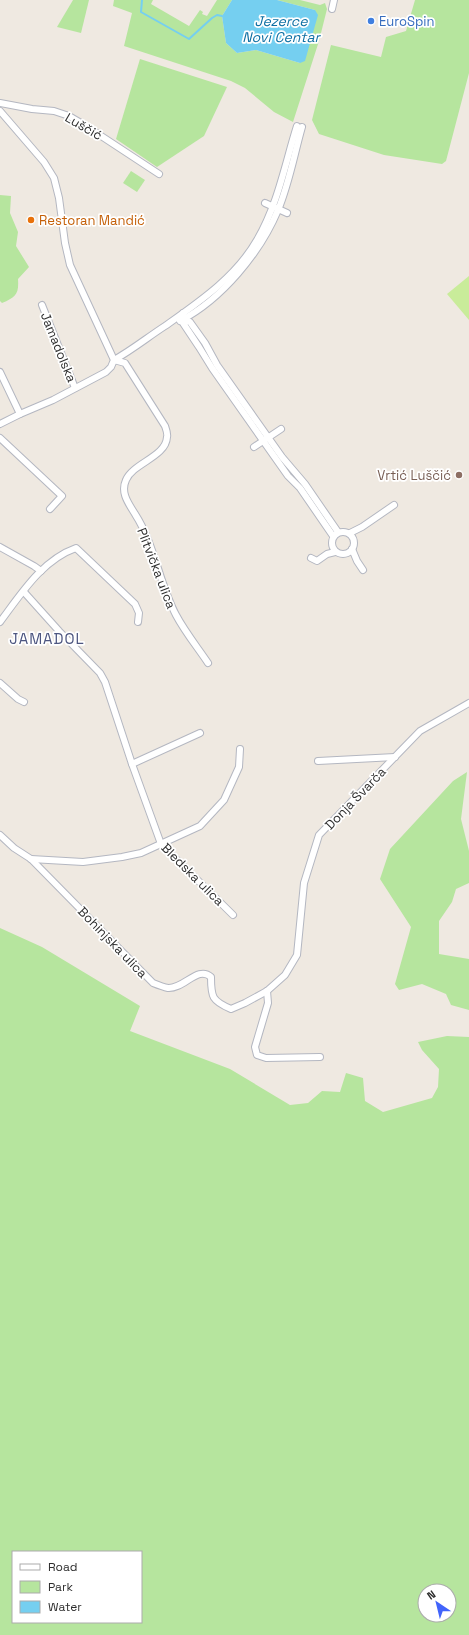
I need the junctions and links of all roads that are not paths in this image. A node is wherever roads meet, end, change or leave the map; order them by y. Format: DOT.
graph roads {
  1 [pos="333,0"];
  2 [pos="332,9"];
  3 [pos="0,103"];
  4 [pos="0,111"];
  5 [pos="299,126"];
  6 [pos="159,174"];
  7 [pos="264,203"];
  8 [pos="275,208"];
  9 [pos="287,213"];
  10 [pos="42,305"];
  11 [pos="183,313"];
  12 [pos="193,313"];
  13 [pos="181,320"];
  14 [pos="190,322"];
  15 [pos="167,324"];
  16 [pos="114,360"];
  17 [pos="0,372"];
  18 [pos="75,388"];
  19 [pos="20,414"];
  20 [pos="0,424"];
  21 [pos="281,429"];
  22 [pos="269,437"];
  23 [pos="0,438"];
  24 [pos="263,441"];
  25 [pos="254,447"];
  26 [pos="394,505"];
  27 [pos="50,509"];
  28 [pos="336,534"];
  29 [pos="352,536"];
  30 [pos="0,547"];
  31 [pos="334,549"];
  32 [pos="350,551"];
  33 [pos="311,558"];
  34 [pos="363,570"];
  35 [pos="41,571"];
  36 [pos="24,592"];
  37 [pos="0,622"];
  38 [pos="138,622"];
  39 [pos="208,663"];
  40 [pos="0,683"];
  41 [pos="24,702"];
  42 [pos="469,703"];
  43 [pos="200,733"];
  44 [pos="240,750"];
  45 [pos="395,757"];
  46 [pos="318,761"];
  47 [pos="132,764"];
  48 [pos="0,835"];
  49 [pos="161,844"];
  50 [pos="31,859"];
  51 [pos="233,915"];
  52 [pos="267,991"];
  53 [pos="320,1057"];
  1 -- 2 [label="street"];
  3 -- 6 [label="street, Luščić"];
  4 -- 16 [label="street"];
  5 -- 8 [label="street"];
  7 -- 8 [label="street"];
  8 -- 9 [label="street"];
  8 -- 11 [label="street"];
  8 -- 12 [label="street"];
  10 -- 18 [label="street, Jamadolska"];
  11 -- 13 [label="street"];
  11 -- 15 [label="street"];
  12 -- 13 [label="street"];
  12 -- 14 [label="street"];
  13 -- 14 [label="street"];
  13 -- 15 [label="street"];
  13 -- 24 [label="street"];
  14 -- 22 [label="street"];
  15 -- 16 [label="street"];
  16 -- 18 [label="street"];
  16 -- 39 [label="street, Plitvička ulica"];
  17 -- 19 [label="street"];
  18 -- 19 [label="street"];
  19 -- 20 [label="street"];
  21 -- 22 [label="street"];
  22 -- 24 [label="street"];
  22 -- 28 [label="street"];
  23 -- 27 [label="street"];
  24 -- 25 [label="street"];
  24 -- 28 [label="street"];
  26 -- 29 [label="street"];
  28 -- 29 [label="street"];
  28 -- 31 [label="street"];
  29 -- 32 [label="street"];
  30 -- 35 [label="street"];
  31 -- 32 [label="street"];
  31 -- 33 [label="street"];
  32 -- 34 [label="street"];
  35 -- 36 [label="street"];
  35 -- 38 [label="street"];
  36 -- 37 [label="street"];
  36 -- 47 [label="street, Bledska ulica"];
  40 -- 41 [label="street"];
  42 -- 45 [label="street, Donja Švarča"];
  43 -- 47 [label="street"];
  44 -- 49 [label="street"];
  45 -- 46 [label="street"];
  45 -- 52 [label="street, Donja Švarča"];
  47 -- 49 [label="street, Bledska ulica"];
  48 -- 50 [label="street, Bohinjska ulica"];
  49 -- 50 [label="street"];
  49 -- 51 [label="street, Bledska ulica"];
  50 -- 52 [label="street, Bohinjska ulica"];
  52 -- 53 [label="street"];
}
